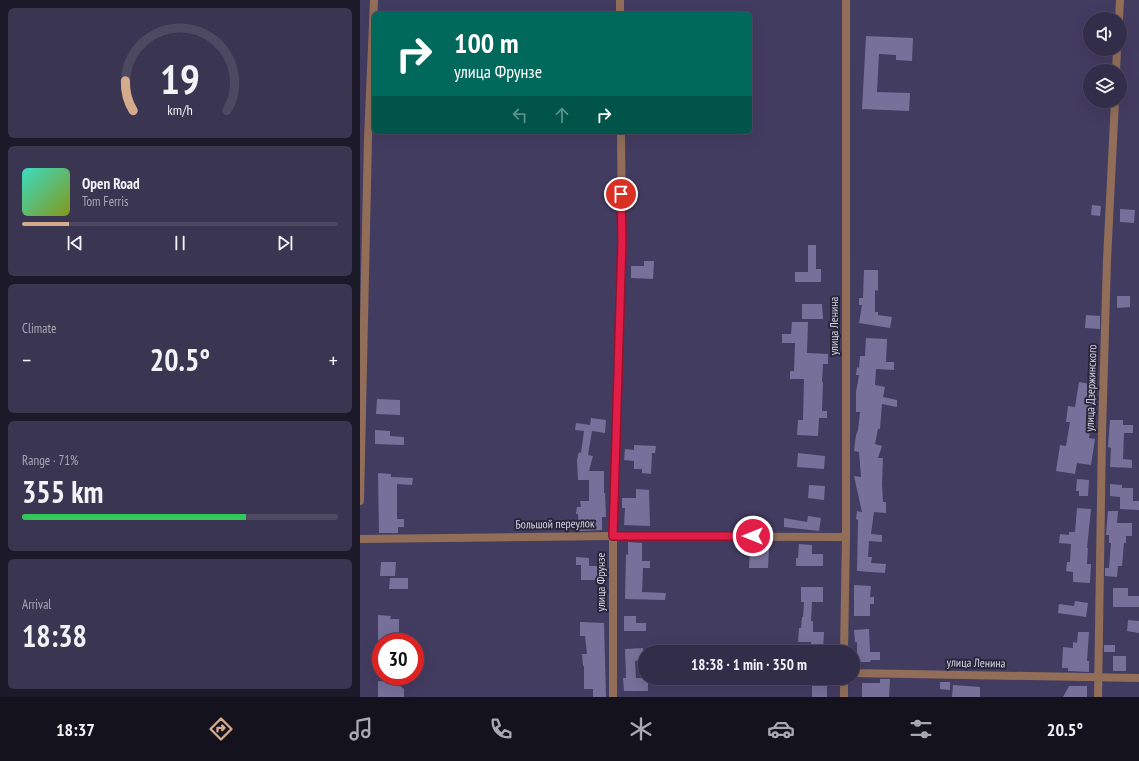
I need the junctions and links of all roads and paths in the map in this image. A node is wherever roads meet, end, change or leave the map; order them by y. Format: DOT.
graph roads {
  1 [pos="374,0"];
  2 [pos="620,0"];
  3 [pos="846,0"];
  4 [pos="1120,0"];
  5 [pos="373,12"];
  6 [pos="620,12"];
  7 [pos="1119,12"];
  8 [pos="372,46"];
  9 [pos="1115,108"];
  10 [pos="621,134"];
  11 [pos="360,501"];
  12 [pos="613,536"];
  13 [pos="846,537"];
  14 [pos="360,539"];
  15 [pos="844,645"];
  16 [pos="860,673"];
  17 [pos="1099,676"];
  18 [pos="1139,678"];
  19 [pos="844,685"];
  20 [pos="613,697"];
  21 [pos="844,697"];
  22 [pos="1098,697"];
  1 -- 5 [label="street"];
  2 -- 6 [label="street"];
  3 -- 13 [label="street, улица Ленина"];
  4 -- 7 [label="street"];
  8 -- 11 [label="street"];
  9 -- 17 [label="street, улица Дзержинского"];
  10 -- 12 [label="street, улица Фрунзе"];
  12 -- 13 [label="street, Большой переулок"];
  12 -- 14 [label="street, Большой переулок"];
  12 -- 20 [label="street, улица Фрунзе"];
  13 -- 15 [label="street, улица Ленина"];
  16 -- 17 [label="street, улица Ленина"];
  17 -- 18 [label="street"];
  17 -- 22 [label="street, улица Дзержинского"];
  19 -- 21 [label="street"];
}
